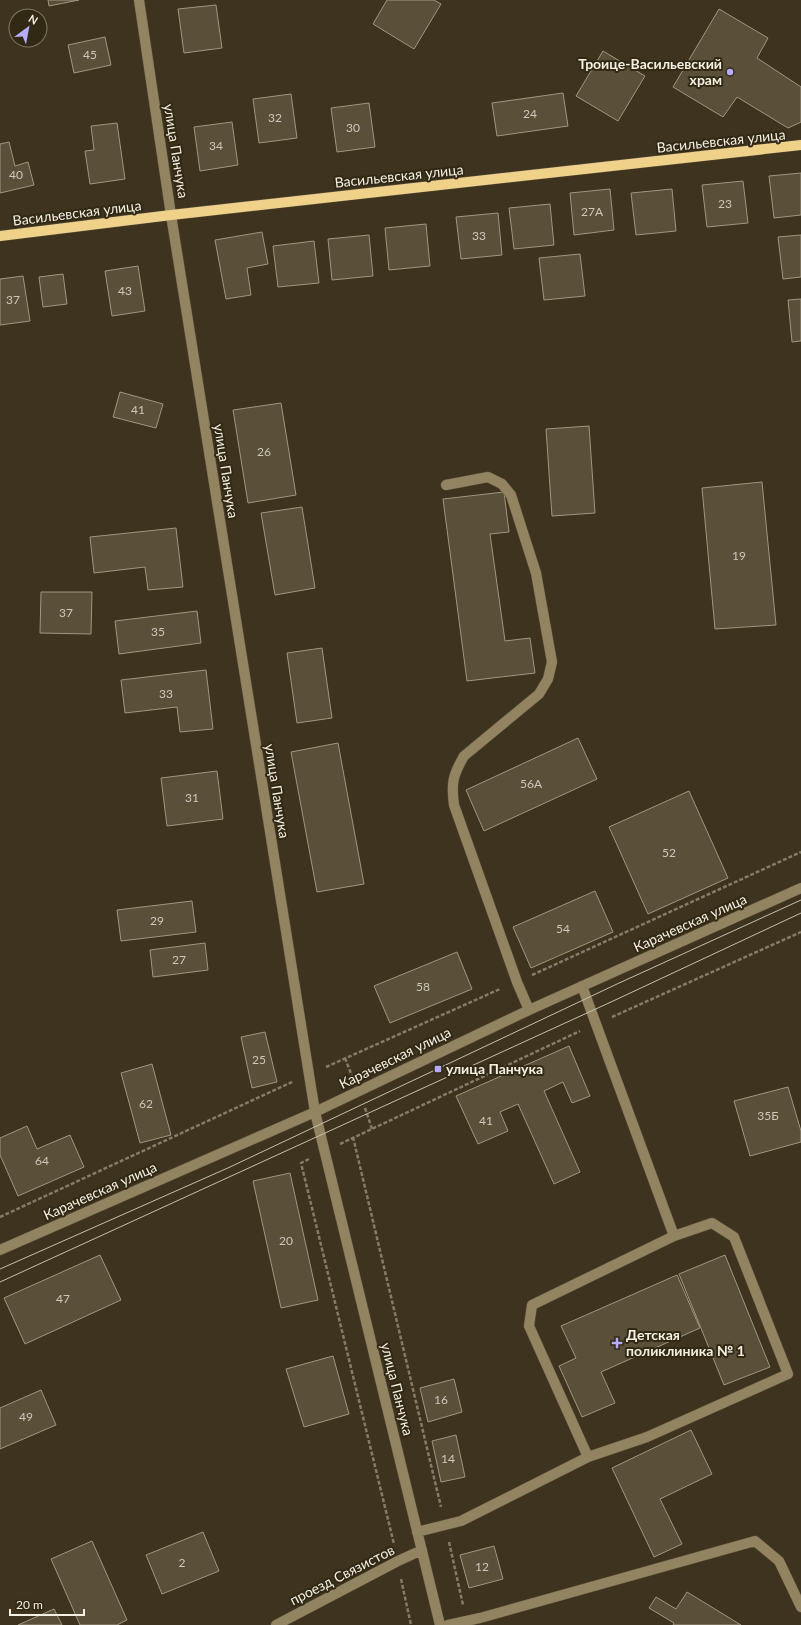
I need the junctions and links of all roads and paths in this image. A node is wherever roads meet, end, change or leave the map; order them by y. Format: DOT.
graph roads {
  1 [pos="139,0"];
  2 [pos="801,146"];
  3 [pos="171,215"];
  4 [pos="0,236"];
  5 [pos="446,485"];
  6 [pos="801,852"];
  7 [pos="801,888"];
  8 [pos="801,932"];
  9 [pos="517,982"];
  10 [pos="582,986"];
  11 [pos="529,1010"];
  12 [pos="596,1024"];
  13 [pos="308,1074"];
  14 [pos="315,1112"];
  15 [pos="301,1163"];
  16 [pos="0,1217"];
  17 [pos="674,1236"];
  18 [pos="0,1250"];
  19 [pos="588,1457"];
  20 [pos="445,1525"];
  21 [pos="417,1532"];
  22 [pos="422,1550"];
  23 [pos="398,1561"];
  24 [pos="801,1607"];
  25 [pos="467,1621"];
  26 [pos="276,1625"];
  27 [pos="411,1625"];
  28 [pos="440,1625"];
  29 [pos="448,1625"];
  1 -- 3 [label="street, улица Панчука"];
  2 -- 3 [label="main road, Васильевская улица"];
  3 -- 4 [label="main road, Васильевская улица"];
  3 -- 13 [label="street, улица Панчука"];
  5 -- 9 [label="street"];
  6 -- 9 [label="path"];
  7 -- 10 [label="street, Карачевская улица"];
  8 -- 12 [label="path"];
  9 -- 11 [label="street"];
  9 -- 13 [label="path"];
  10 -- 11 [label="street, Карачевская улица"];
  10 -- 12 [label="street"];
  11 -- 14 [label="street, Карачевская улица"];
  12 -- 17 [label="street"];
  12 -- 20 [label="path"];
  13 -- 14 [label="street, улица Панчука"];
  13 -- 16 [label="path"];
  14 -- 18 [label="street, Карачевская улица"];
  14 -- 21 [label="street, улица Панчука"];
  15 -- 23 [label="path"];
  17 -- 19 [label="street"];
  17 -- 19 [label="street"];
  19 -- 20 [label="street"];
  20 -- 21 [label="street"];
  20 -- 25 [label="path"];
  21 -- 22 [label="street, улица Панчука"];
  22 -- 23 [label="street, проезд Связистов"];
  22 -- 28 [label="street, улица Панчука"];
  23 -- 26 [label="street, проезд Связистов"];
  23 -- 27 [label="path"];
  24 -- 25 [label="street"];
  25 -- 29 [label="street"];
}
